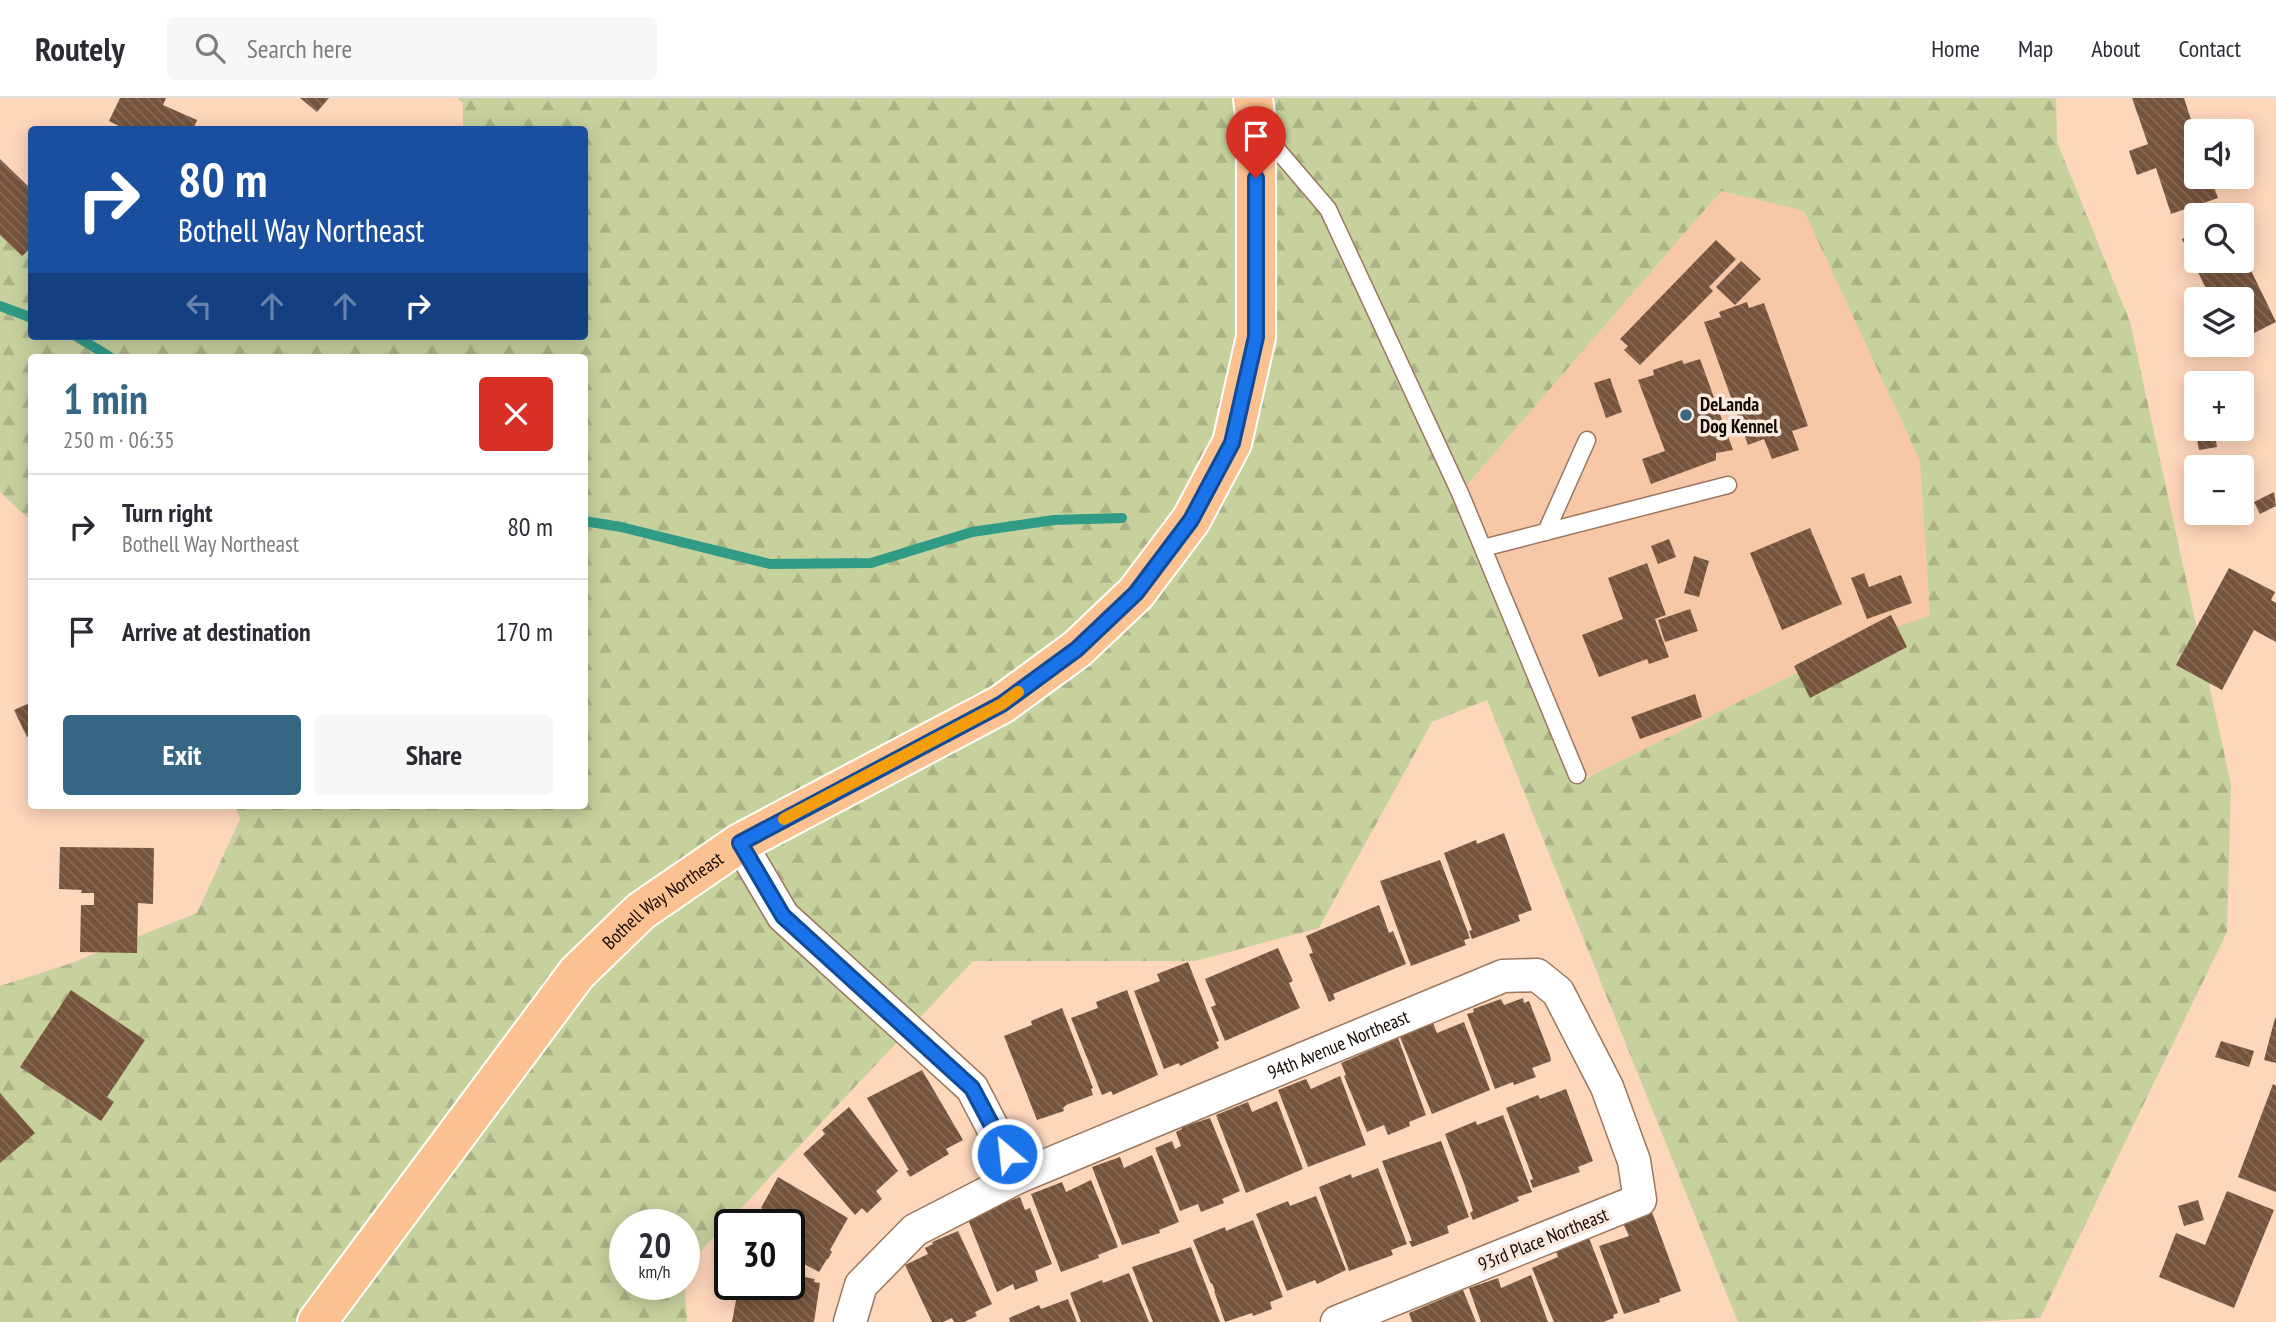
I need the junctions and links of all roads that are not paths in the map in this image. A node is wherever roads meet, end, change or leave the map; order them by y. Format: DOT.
graph roads {
  1 [pos="1255,111"];
  2 [pos="1587,440"];
  3 [pos="1728,485"];
  4 [pos="1546,532"];
  5 [pos="1483,548"];
  6 [pos="1577,775"];
  7 [pos="740,843"];
  8 [pos="1607,1087"];
  9 [pos="1018,1177"];
  10 [pos="317,1322"];
  11 [pos="850,1322"];
  12 [pos="1337,1322"];
  1 -- 5 [label="lane"];
  1 -- 7 [label="main road, Bothell Way Northeast"];
  2 -- 4 [label="lane"];
  3 -- 4 [label="lane"];
  4 -- 5 [label="lane"];
  5 -- 6 [label="lane"];
  7 -- 9 [label="street"];
  7 -- 10 [label="main road, Bothell Way Northeast"];
  8 -- 9 [label="street, 94th Avenue Northeast"];
  8 -- 12 [label="street, 93rd Place Northeast"];
  9 -- 11 [label="street, 94th Avenue Northeast"];
}
